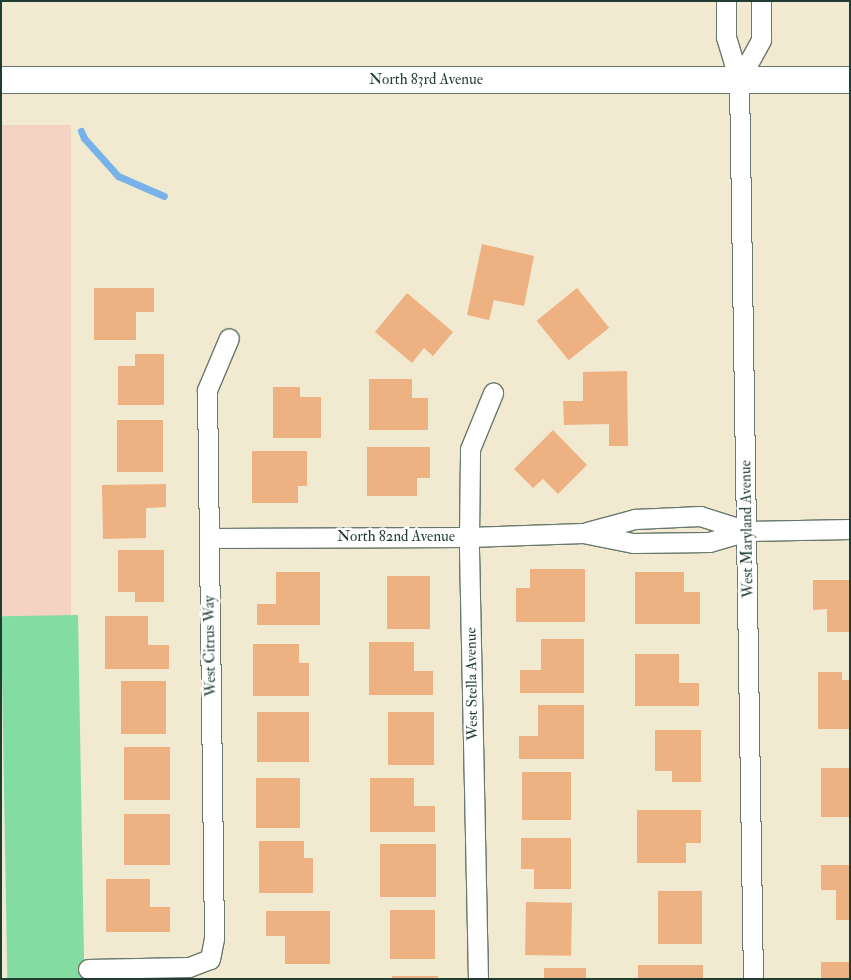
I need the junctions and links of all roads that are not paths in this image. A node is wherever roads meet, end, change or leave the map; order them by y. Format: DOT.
graph roads {
  1 [pos="726,1"];
  2 [pos="761,1"];
  3 [pos="1,80"];
  4 [pos="739,80"];
  5 [pos="850,80"];
  6 [pos="229,338"];
  7 [pos="493,393"];
  8 [pos="850,529"];
  9 [pos="747,531"];
  10 [pos="582,533"];
  11 [pos="469,537"];
  12 [pos="209,538"];
  13 [pos="88,968"];
  14 [pos="478,979"];
  15 [pos="753,979"];
  1 -- 4 [label="street, West Maryland Avenue"];
  2 -- 4 [label="street, West Maryland Avenue"];
  3 -- 4 [label="main road, North 83rd Avenue"];
  4 -- 5 [label="main road, North 83rd Avenue"];
  4 -- 9 [label="street, West Maryland Avenue"];
  6 -- 12 [label="street, West Citrus Way"];
  7 -- 11 [label="street, West Stella Avenue"];
  8 -- 9 [label="street, North 82nd Avenue"];
  9 -- 10 [label="street, North 82nd Avenue"];
  9 -- 10 [label="street, North 82nd Avenue"];
  9 -- 15 [label="street, West Maryland Avenue"];
  10 -- 11 [label="street, North 82nd Avenue"];
  11 -- 12 [label="street, North 82nd Avenue"];
  11 -- 14 [label="street, West Stella Avenue"];
  12 -- 13 [label="street, West Citrus Way"];
}
